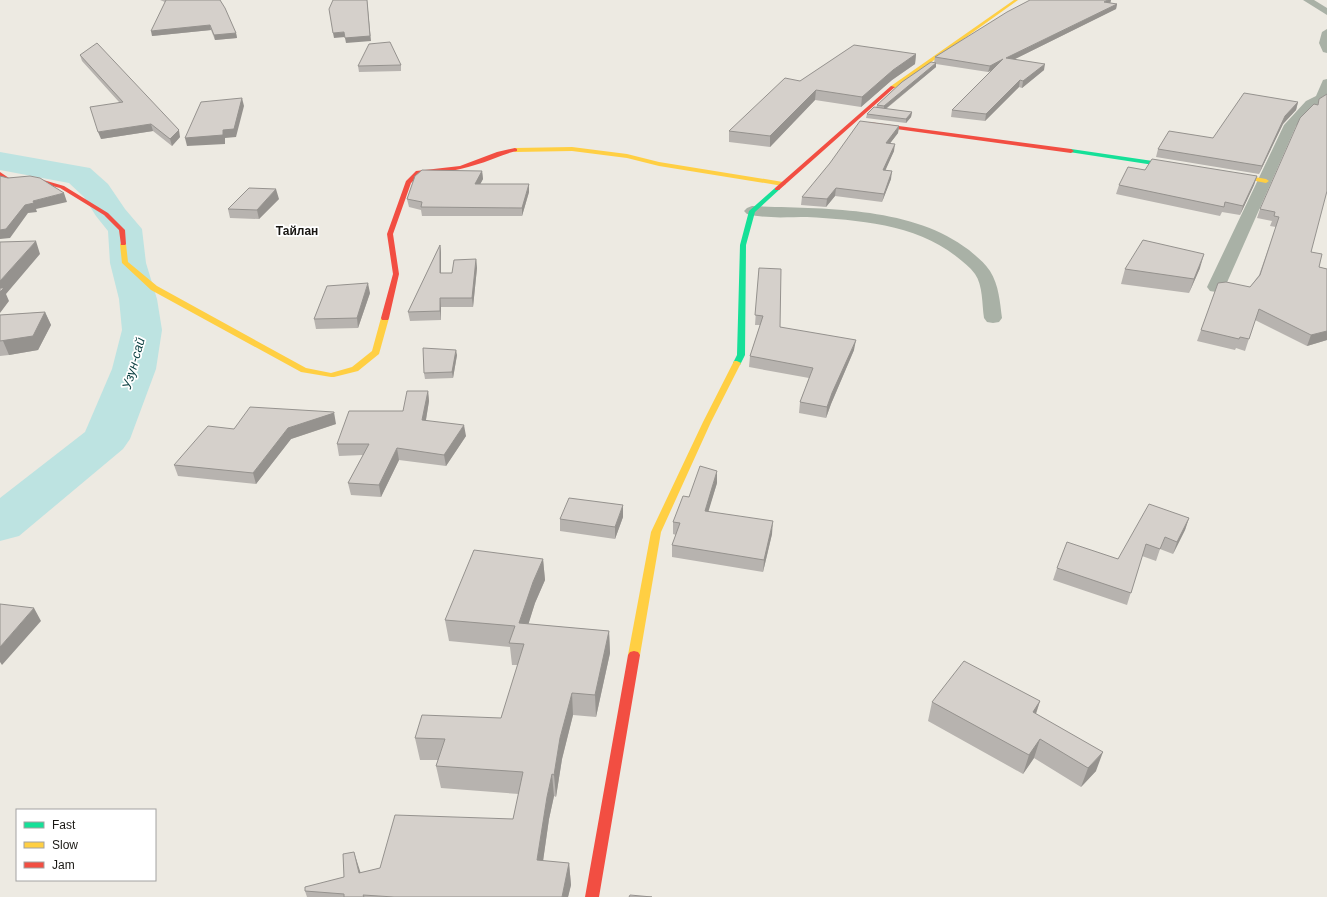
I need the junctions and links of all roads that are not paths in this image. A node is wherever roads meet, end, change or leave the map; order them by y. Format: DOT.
graph roads {
  1 [pos="1016,0"];
  2 [pos="1308,0"];
  3 [pos="1327,12"];
  4 [pos="1327,32"];
  5 [pos="1327,50"];
  6 [pos="1327,82"];
  7 [pos="1324,99"];
  8 [pos="854,122"];
  9 [pos="1191,169"];
  10 [pos="1214,172"];
  11 [pos="0,174"];
  12 [pos="1266,181"];
  13 [pos="784,184"];
  14 [pos="752,211"];
  15 [pos="1216,287"];
  16 [pos="993,318"];
  17 [pos="592,897"];
  1 -- 8 [label="street"];
  2 -- 3 [label="street"];
  4 -- 5 [label="street"];
  6 -- 7 [label="street"];
  7 -- 12 [label="street"];
  8 -- 9 [label="street"];
  8 -- 13 [label="street"];
  10 -- 12 [label="street"];
  11 -- 13 [label="street"];
  12 -- 15 [label="street"];
  13 -- 14 [label="street"];
  14 -- 16 [label="street"];
  14 -- 17 [label="street"];
}
